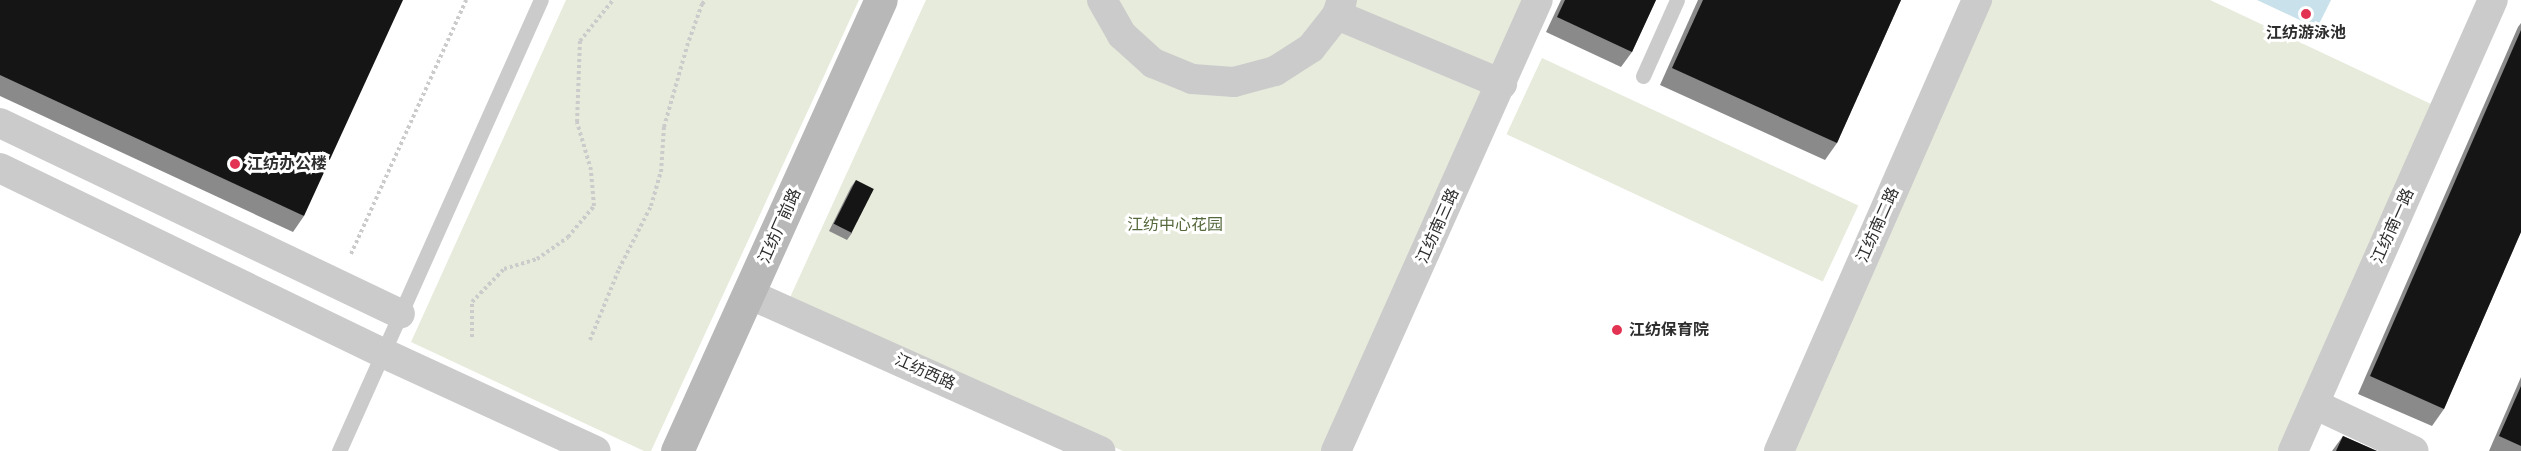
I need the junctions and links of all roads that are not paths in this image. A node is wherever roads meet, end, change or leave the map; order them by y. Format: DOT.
graph roads {
  1 [pos="541,0"];
  2 [pos="881,0"];
  3 [pos="1102,0"];
  4 [pos="1538,0"];
  5 [pos="1677,0"];
  6 [pos="1977,0"];
  7 [pos="2493,0"];
  8 [pos="1339,7"];
  9 [pos="1643,76"];
  10 [pos="1502,84"];
  11 [pos="0,123"];
  12 [pos="0,168"];
  13 [pos="749,294"];
  14 [pos="400,314"];
  15 [pos="383,352"];
  16 [pos="2314,404"];
  17 [pos="339,451"];
  18 [pos="596,451"];
  19 [pos="677,451"];
  20 [pos="1100,451"];
  21 [pos="1336,451"];
  22 [pos="1779,451"];
  23 [pos="2293,451"];
  24 [pos="2414,451"];
  1 -- 14 [label="lane"];
  2 -- 13 [label="main road, 江纺厂前路"];
  3 -- 8 [label="street"];
  4 -- 10 [label="street, 江纺南三路"];
  5 -- 9 [label="lane"];
  6 -- 22 [label="street, 江纺南二路"];
  7 -- 16 [label="street, 江纺南一路"];
  8 -- 10 [label="street"];
  10 -- 21 [label="street, 江纺南三路"];
  11 -- 14 [label="street"];
  12 -- 15 [label="street"];
  13 -- 19 [label="main road, 江纺厂前路"];
  13 -- 20 [label="street, 江纺西路"];
  14 -- 15 [label="lane"];
  15 -- 17 [label="lane"];
  15 -- 18 [label="street"];
  16 -- 23 [label="street, 江纺南一路"];
  16 -- 24 [label="street"];
}
